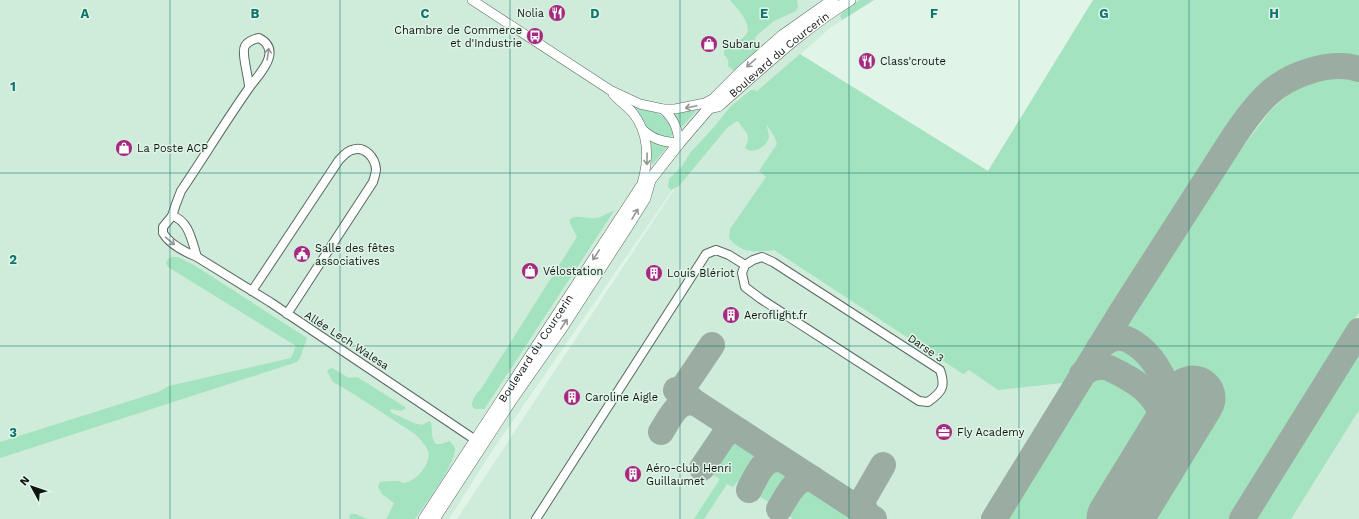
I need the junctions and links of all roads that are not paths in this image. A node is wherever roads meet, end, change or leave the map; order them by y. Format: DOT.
graph roads {
  1 [pos="472,0"];
  2 [pos="850,0"];
  3 [pos="828,4"];
  4 [pos="249,87"];
  5 [pos="610,90"];
  6 [pos="716,97"];
  7 [pos="709,108"];
  8 [pos="663,110"];
  9 [pos="643,130"];
  10 [pos="679,143"];
  11 [pos="650,180"];
  12 [pos="641,187"];
  13 [pos="172,216"];
  14 [pos="197,257"];
  15 [pos="745,265"];
  16 [pos="252,291"];
  17 [pos="287,314"];
  18 [pos="479,442"];
  19 [pos="424,519"];
  20 [pos="434,519"];
  21 [pos="536,519"];
  1 -- 5 [label="street"];
  2 -- 3 [label="main road, Boulevard du Courcerin"];
  3 -- 6 [label="main road, Boulevard du Courcerin, one-way"];
  3 -- 7 [label="main road, Boulevard du Courcerin"];
  4 -- 4 [label="street, Allée Lech Walesa, one-way"];
  4 -- 13 [label="street, Allée Lech Walesa"];
  5 -- 8 [label="street"];
  5 -- 9 [label="street"];
  6 -- 7 [label="main road, Boulevard du Courcerin"];
  6 -- 8 [label="street, one-way"];
  7 -- 10 [label="main road, Boulevard du Courcerin"];
  8 -- 10 [label="street"];
  9 -- 10 [label="street"];
  9 -- 12 [label="street, one-way"];
  10 -- 11 [label="main road, Boulevard du Courcerin"];
  11 -- 12 [label="main road, Boulevard du Courcerin"];
  18 -- 11 [label="main road, Boulevard du Courcerin, one-way"];
  12 -- 18 [label="main road, Boulevard du Courcerin, one-way"];
  13 -- 14 [label="street"];
  13 -- 14 [label="street, Allée Lech Walesa, one-way"];
  14 -- 16 [label="street, Allée Lech Walesa"];
  15 -- 15 [label="street, Darse 3"];
  15 -- 21 [label="street"];
  16 -- 17 [label="street, Allée Lech Walesa"];
  16 -- 17 [label="street"];
  17 -- 18 [label="street, Allée Lech Walesa"];
  18 -- 19 [label="main road, Boulevard du Courcerin"];
  18 -- 20 [label="main road, Boulevard du Courcerin"];
}
